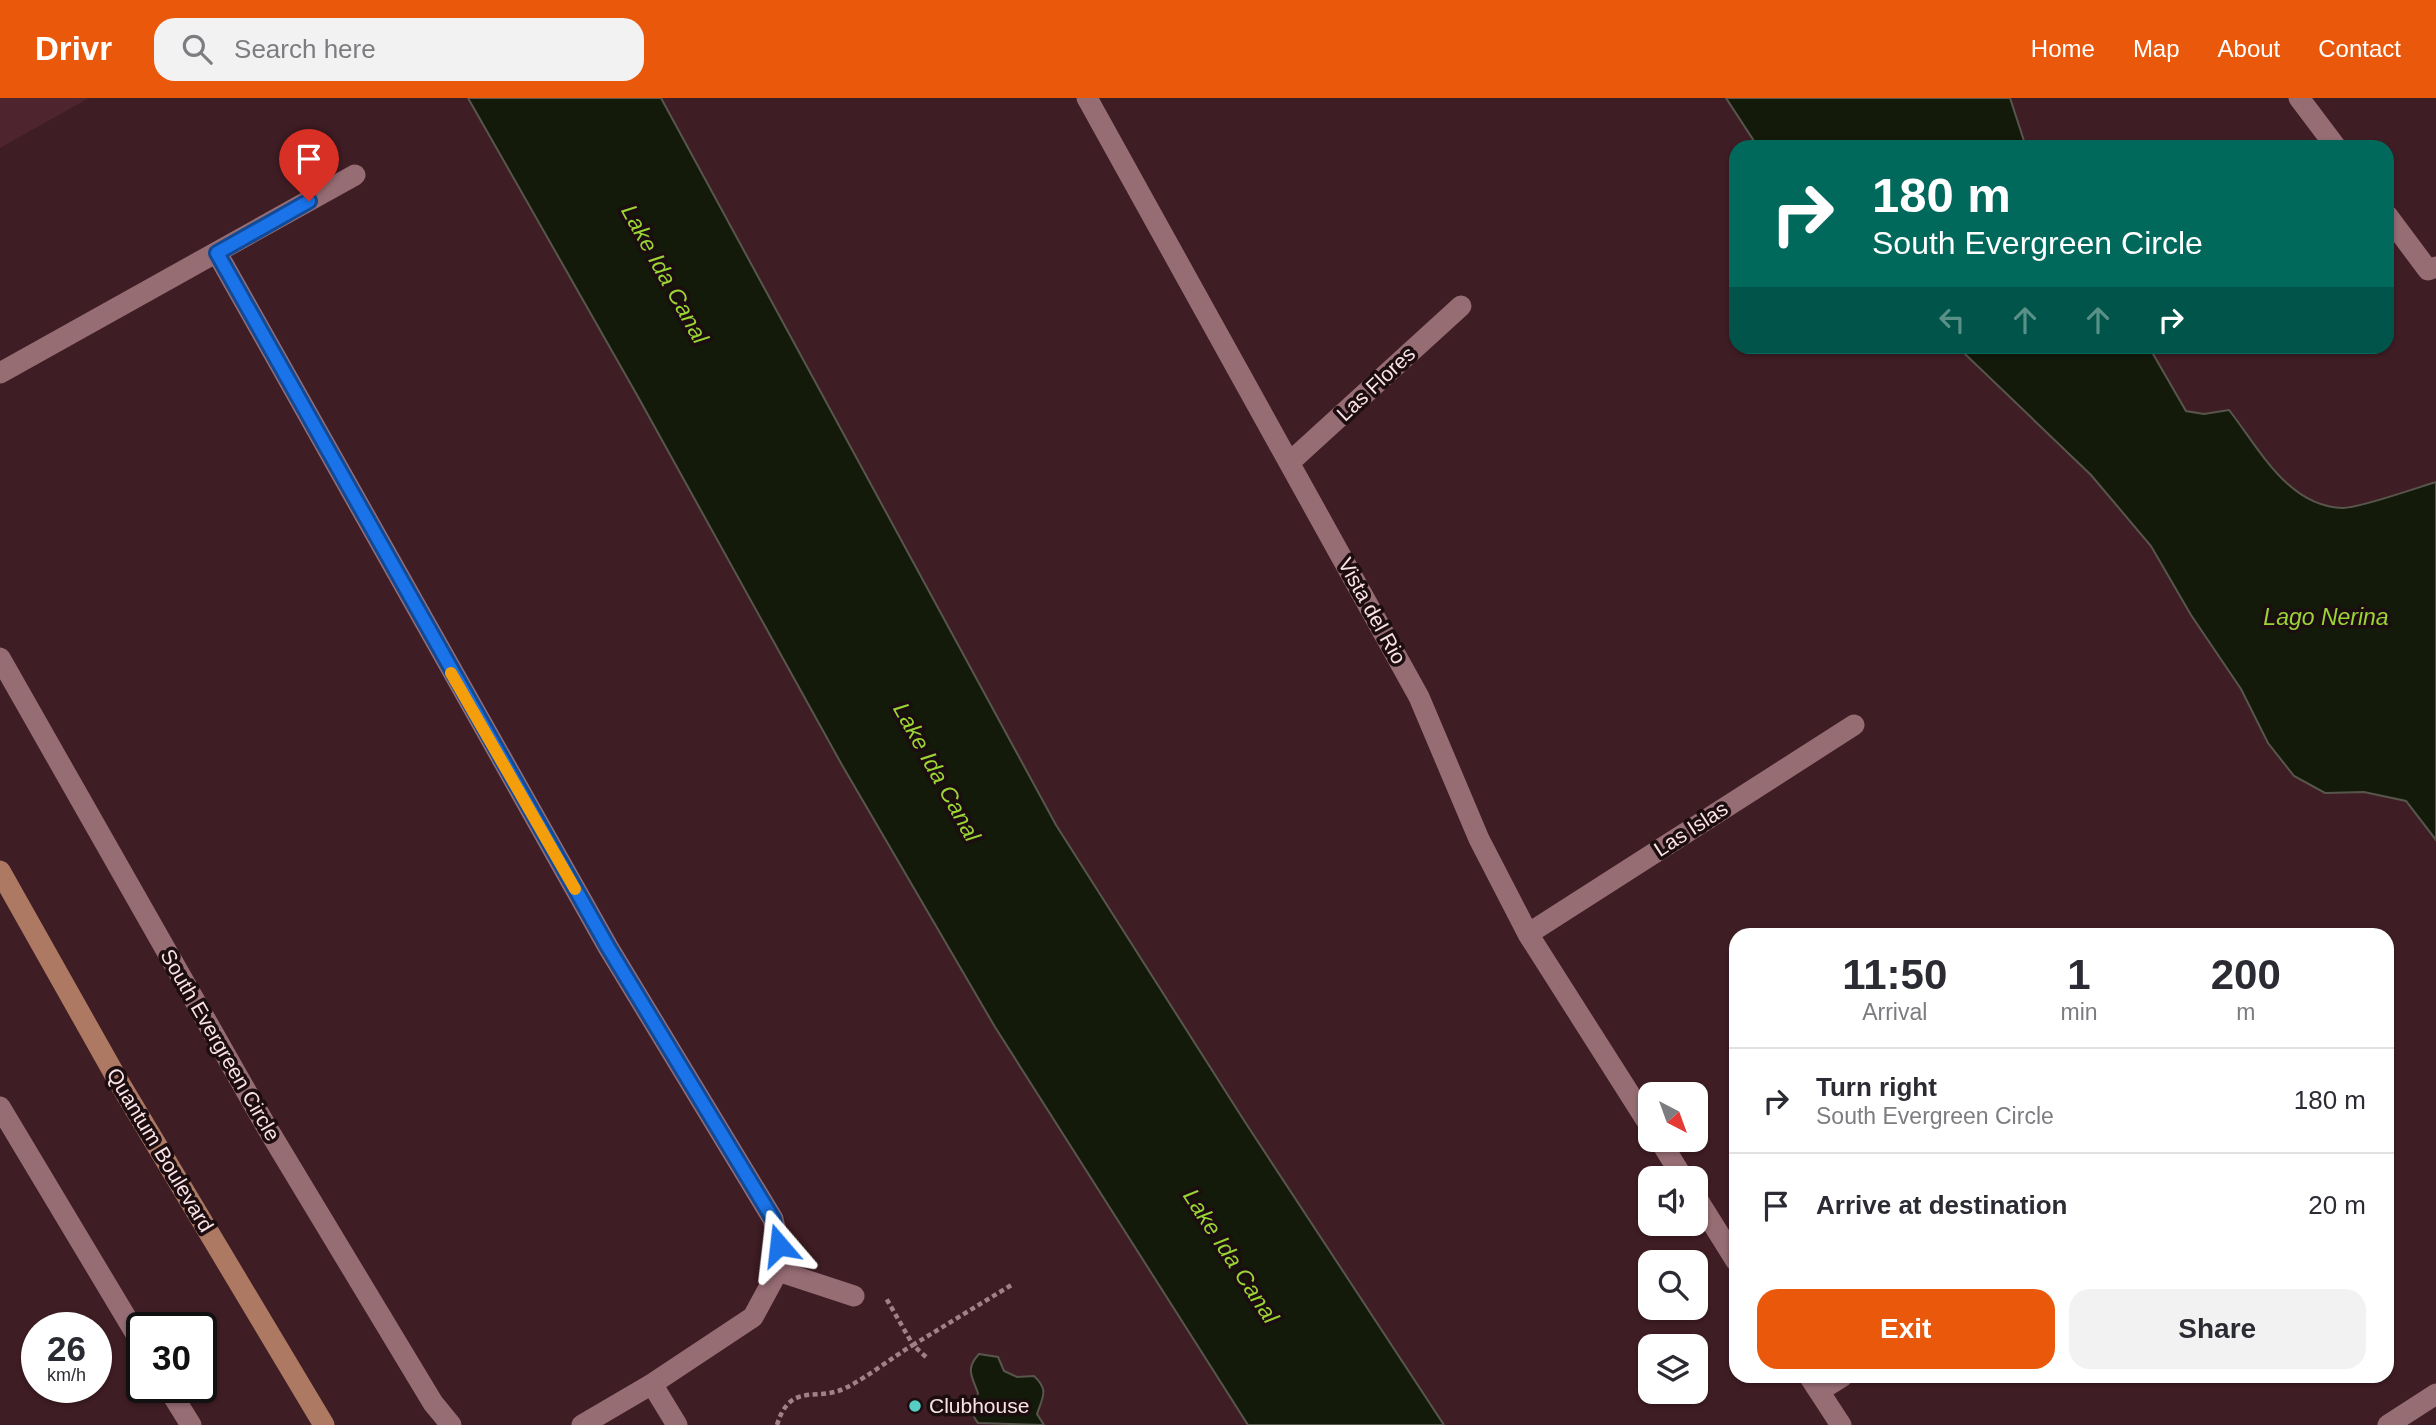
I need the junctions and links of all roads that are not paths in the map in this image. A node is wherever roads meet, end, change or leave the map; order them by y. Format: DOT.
graph roads {
  1 [pos="1087,98"];
  2 [pos="2299,98"];
  3 [pos="2331,140"];
  4 [pos="355,175"];
  5 [pos="2394,224"];
  6 [pos="217,253"];
  7 [pos="2436,267"];
  8 [pos="1461,306"];
  9 [pos="0,373"];
  10 [pos="1290,462"];
  11 [pos="0,658"];
  12 [pos="1854,725"];
  13 [pos="0,871"];
  14 [pos="1528,934"];
  15 [pos="0,1107"];
  16 [pos="1638,1107"];
  17 [pos="1708,1216"];
  18 [pos="1729,1250"];
  19 [pos="779,1271"];
  20 [pos="854,1296"];
  21 [pos="126,1317"];
  22 [pos="1814,1383"];
  23 [pos="652,1384"];
  24 [pos="2436,1394"];
  25 [pos="177,1403"];
  26 [pos="191,1425"];
  27 [pos="324,1425"];
  28 [pos="451,1425"];
  29 [pos="582,1425"];
  30 [pos="677,1425"];
  31 [pos="1841,1425"];
  32 [pos="2388,1425"];
  1 -- 10 [label="street, Vista del Rio"];
  2 -- 3 [label="street"];
  4 -- 6 [label="street"];
  5 -- 7 [label="street"];
  6 -- 9 [label="street"];
  6 -- 19 [label="street"];
  8 -- 10 [label="street, Las Flores"];
  10 -- 14 [label="street, Vista del Rio"];
  11 -- 28 [label="street, South Evergreen Circle"];
  12 -- 14 [label="street, Las Islas"];
  13 -- 27 [label="street, Quantum Boulevard"];
  14 -- 16 [label="street, Vista del Rio"];
  15 -- 21 [label="street"];
  17 -- 18 [label="street"];
  19 -- 20 [label="street"];
  19 -- 23 [label="street"];
  22 -- 31 [label="street"];
  23 -- 29 [label="street"];
  23 -- 30 [label="street"];
  24 -- 32 [label="street"];
  25 -- 26 [label="street"];
}
